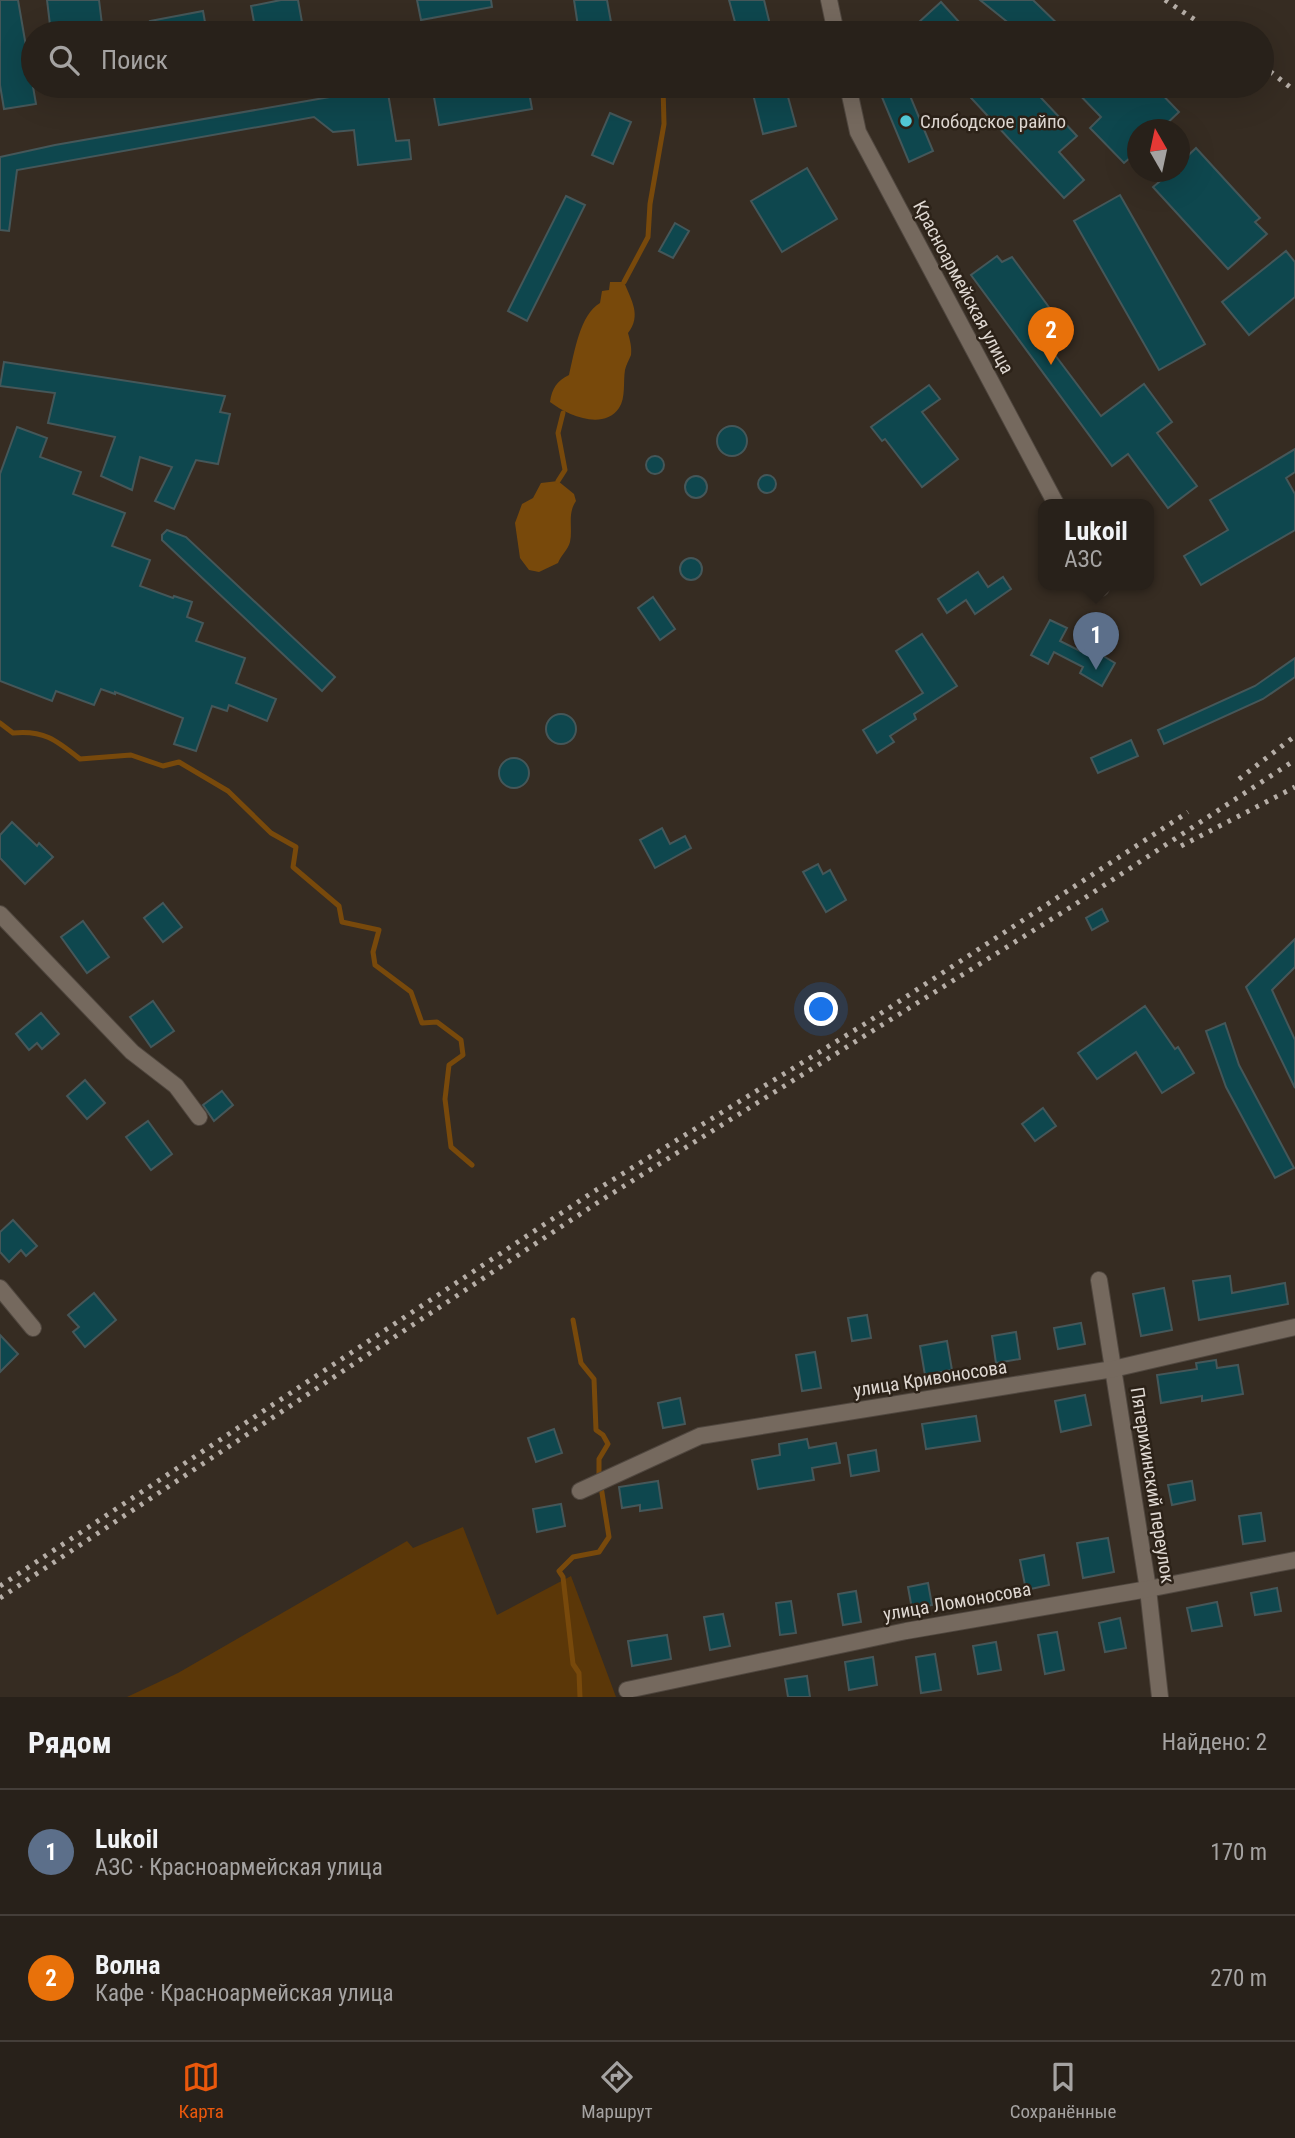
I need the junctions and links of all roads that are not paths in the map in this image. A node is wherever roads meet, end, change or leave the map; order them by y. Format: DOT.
graph roads {
  1 [pos="829,0"];
  2 [pos="833,21"];
  3 [pos="851,98"];
  4 [pos="1053,499"];
  5 [pos="0,914"];
  6 [pos="199,1117"];
  7 [pos="1099,1280"];
  8 [pos="0,1288"];
  9 [pos="1295,1327"];
  10 [pos="33,1328"];
  11 [pos="1113,1369"];
  12 [pos="580,1491"];
  13 [pos="1295,1560"];
  14 [pos="1148,1589"];
  15 [pos="627,1690"];
  16 [pos="1160,1697"];
  1 -- 2 [label="street"];
  3 -- 4 [label="street, Красноармейская улица"];
  5 -- 6 [label="street"];
  7 -- 11 [label="street, Пятерихинский переулок"];
  8 -- 10 [label="street"];
  9 -- 11 [label="street, улица Кривоносова"];
  11 -- 12 [label="street, улица Кривоносова"];
  11 -- 14 [label="street, Пятерихинский переулок"];
  13 -- 14 [label="street, улица Ломоносова"];
  14 -- 15 [label="street, улица Ломоносова"];
  14 -- 16 [label="street, Пятерихинский переулок"];
}
